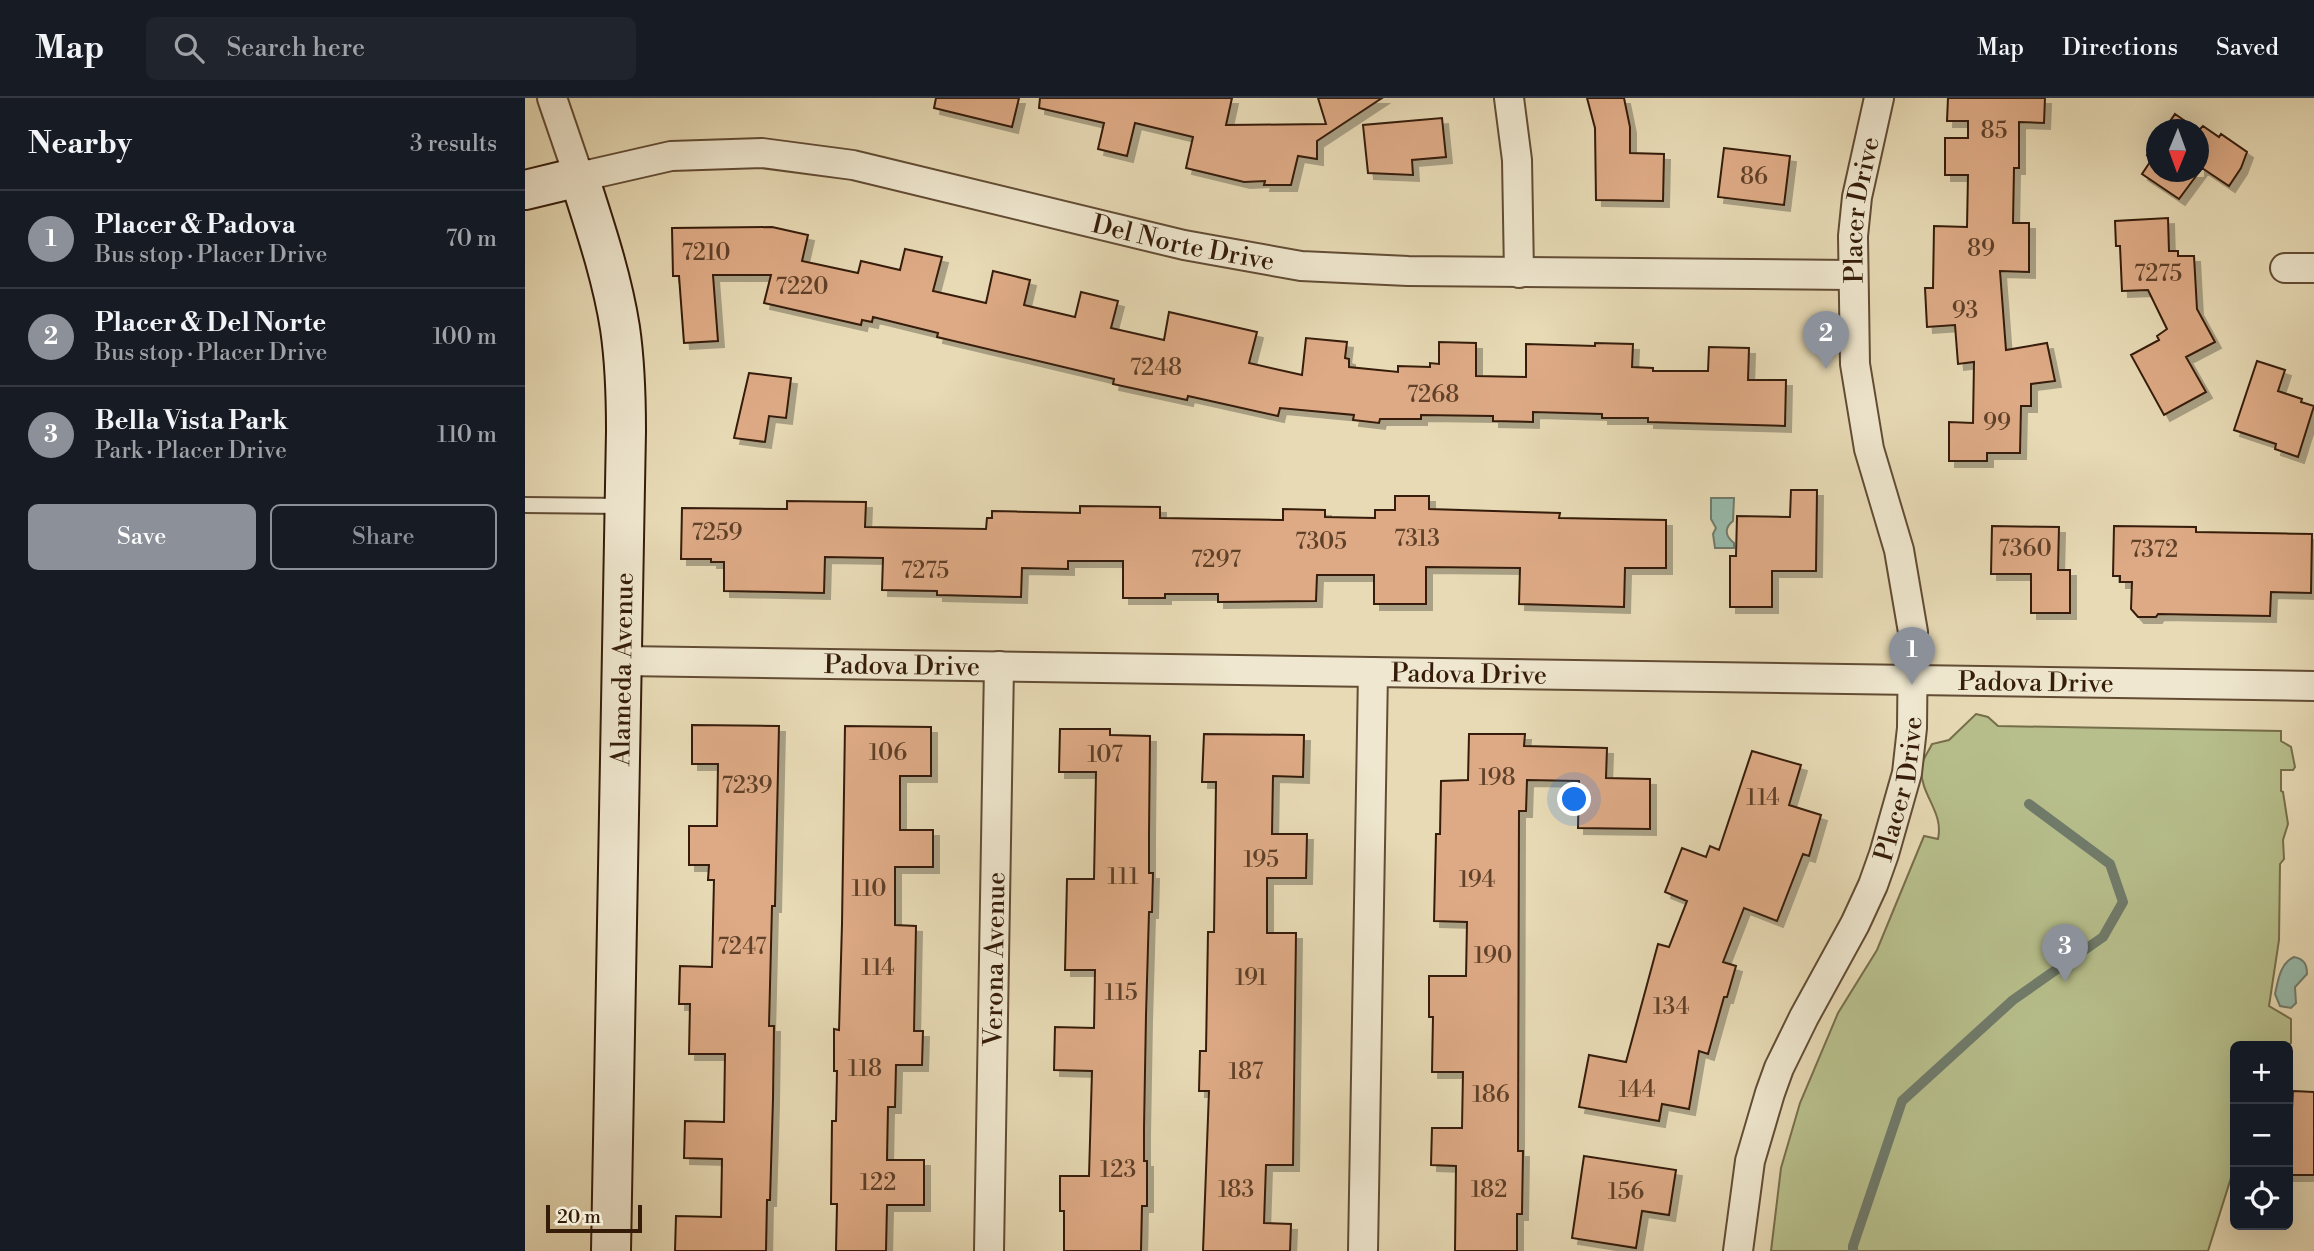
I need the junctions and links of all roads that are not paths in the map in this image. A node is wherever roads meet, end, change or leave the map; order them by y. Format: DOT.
graph roads {
  1 [pos="552,98"];
  2 [pos="1509,98"];
  3 [pos="1878,98"];
  4 [pos="579,177"];
  5 [pos="525,190"];
  6 [pos="2285,268"];
  7 [pos="2314,268"];
  8 [pos="1519,273"];
  9 [pos="1852,275"];
  10 [pos="525,505"];
  11 [pos="625,506"];
  12 [pos="622,661"];
  13 [pos="999,666"];
  14 [pos="1373,672"];
  15 [pos="1913,681"];
  16 [pos="2314,686"];
  17 [pos="611,1251"];
  18 [pos="989,1251"];
  19 [pos="1363,1251"];
  20 [pos="1738,1251"];
  1 -- 4 [label="street, Alameda Avenue"];
  2 -- 8 [label="street"];
  3 -- 9 [label="street, Placer Drive"];
  4 -- 5 [label="street, Del Norte Drive"];
  4 -- 8 [label="street, Del Norte Drive"];
  4 -- 11 [label="street, Alameda Avenue"];
  6 -- 7 [label="street"];
  8 -- 9 [label="street, Del Norte Drive"];
  9 -- 15 [label="street, Placer Drive"];
  10 -- 11 [label="lane"];
  11 -- 12 [label="street, Alameda Avenue"];
  12 -- 13 [label="street, Padova Drive"];
  12 -- 17 [label="street, Alameda Avenue"];
  13 -- 14 [label="street, Padova Drive"];
  13 -- 18 [label="street, Verona Avenue"];
  14 -- 15 [label="street, Padova Drive"];
  14 -- 19 [label="street"];
  15 -- 16 [label="street, Padova Drive"];
  15 -- 20 [label="street, Placer Drive"];
}
